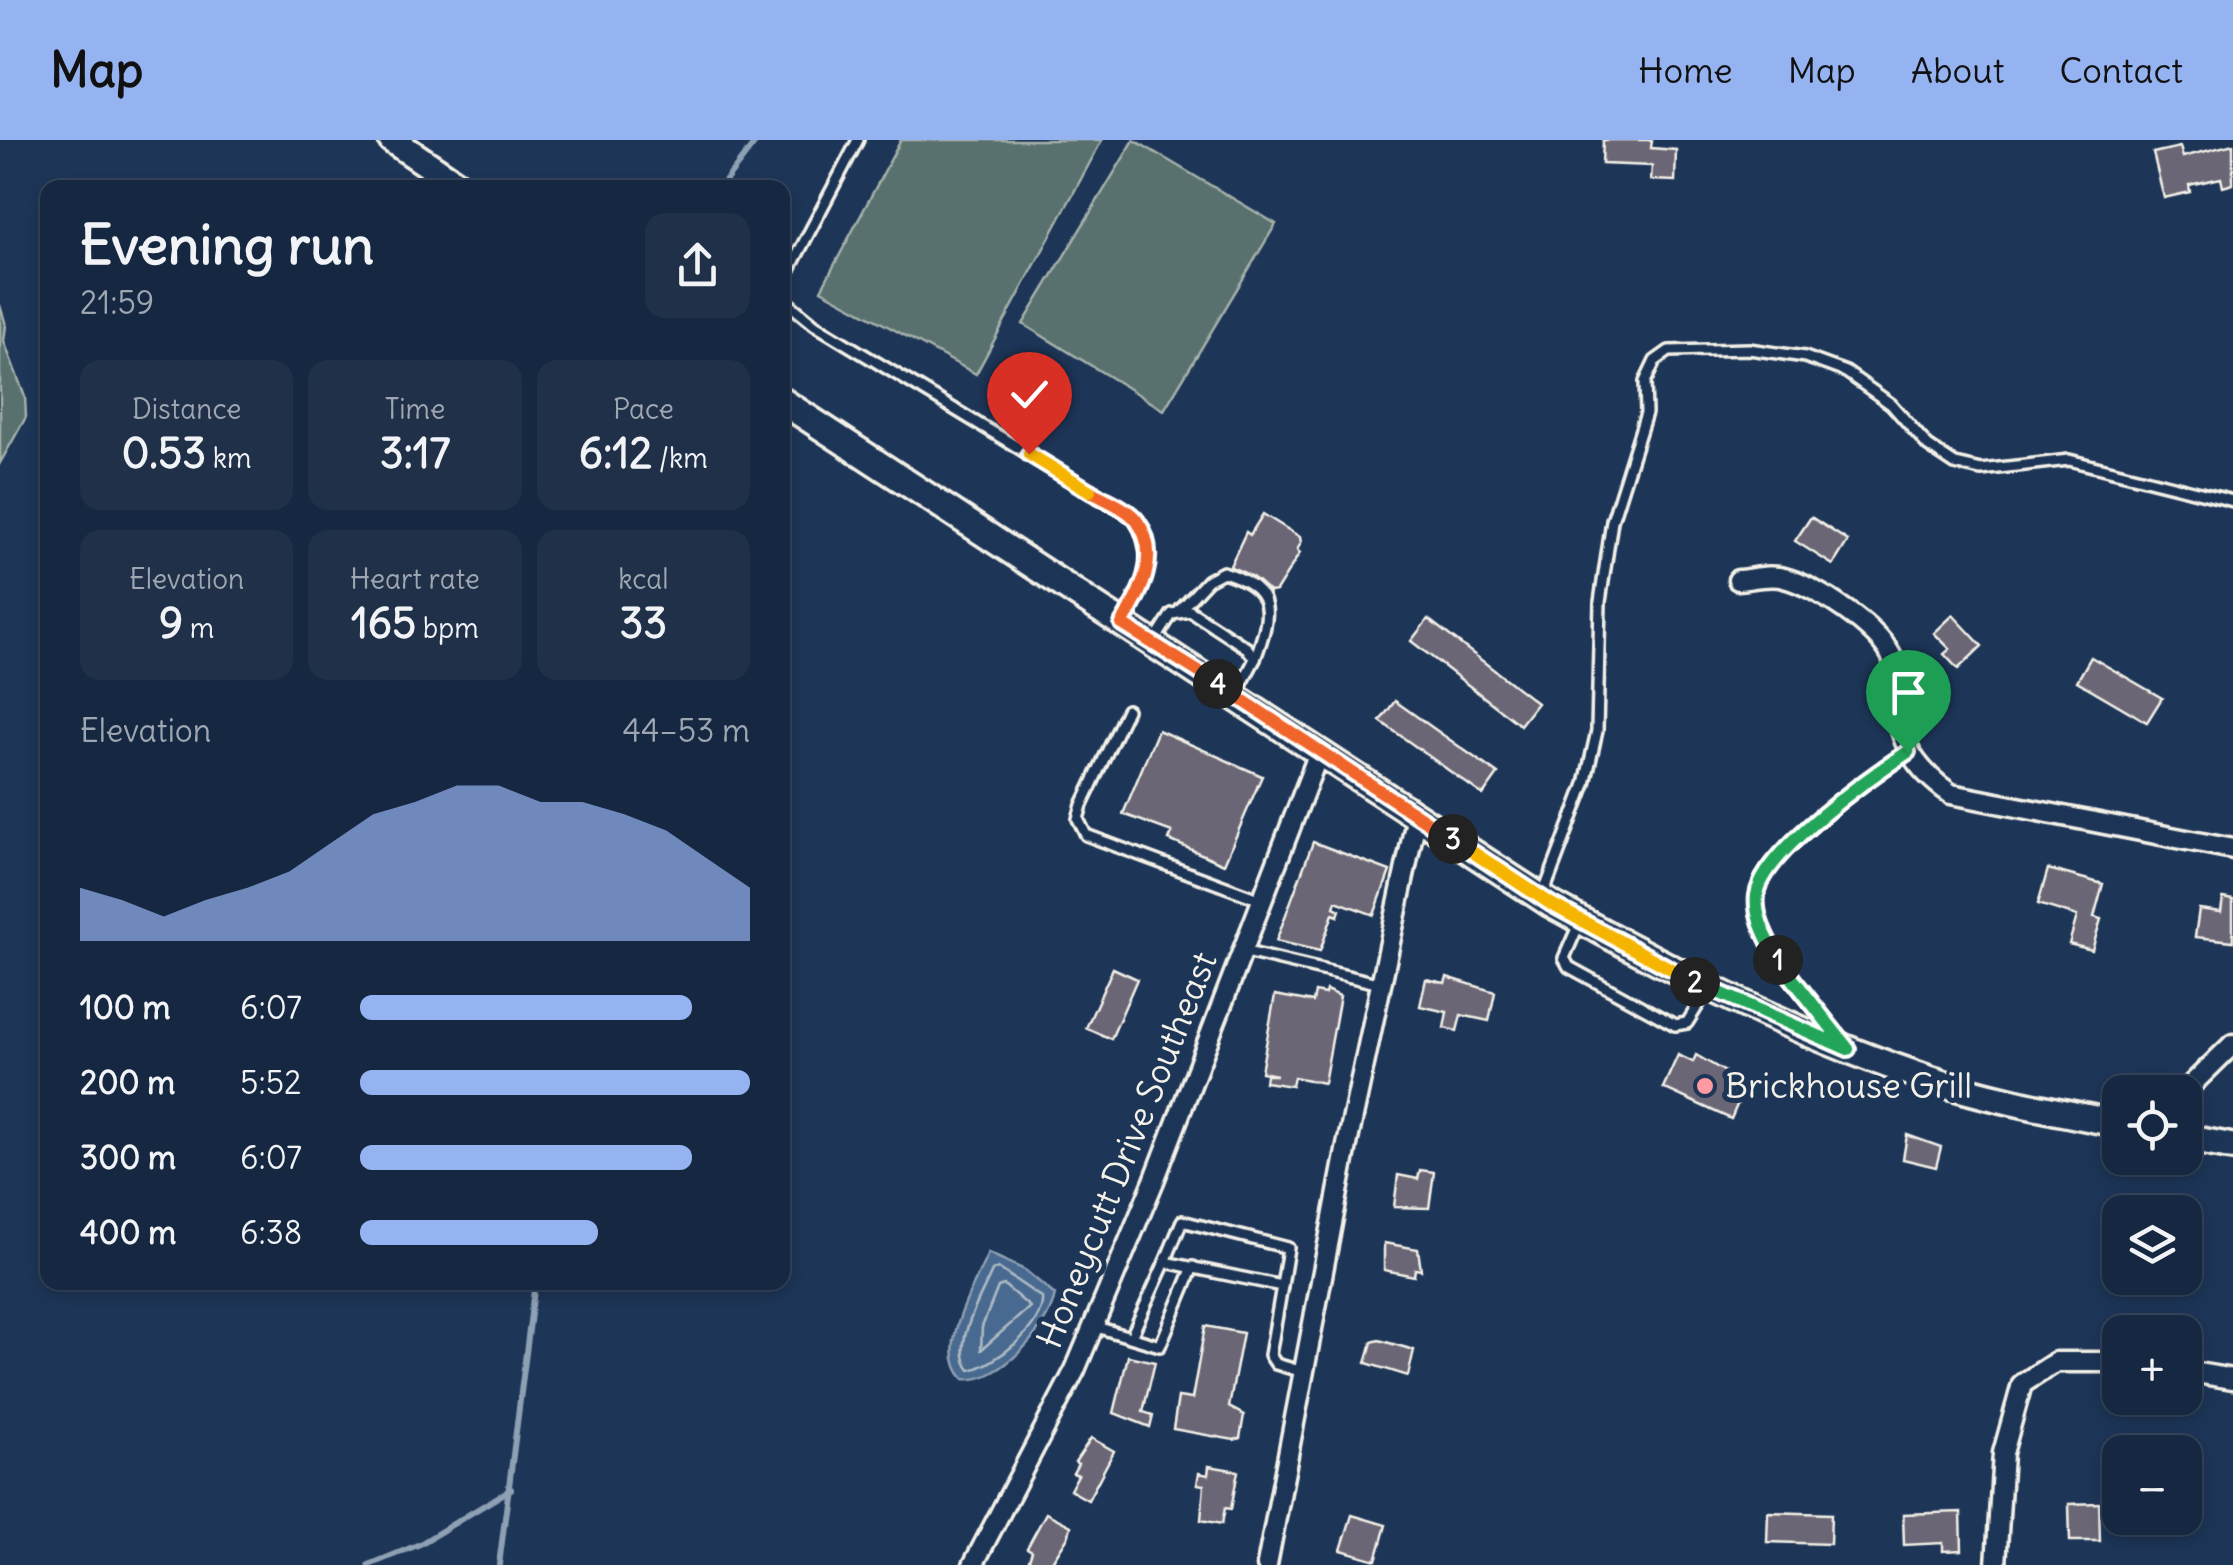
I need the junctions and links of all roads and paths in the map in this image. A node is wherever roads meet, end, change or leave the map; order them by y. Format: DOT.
graph roads {
  1 [pos="392,140"];
  2 [pos="858,140"];
  3 [pos="451,180"];
  4 [pos="790,269"];
  5 [pos="790,305"];
  6 [pos="790,405"];
  7 [pos="2233,501"];
  8 [pos="1738,580"];
  9 [pos="1180,610"];
  10 [pos="1122,624"];
  11 [pos="1153,644"];
  12 [pos="1255,659"];
  13 [pos="1236,695"];
  14 [pos="1128,710"];
  15 [pos="1320,750"];
  16 [pos="1908,752"];
  17 [pos="1416,815"];
  18 [pos="2233,850"];
  19 [pos="1542,898"];
  20 [pos="1262,900"];
  21 [pos="1581,920"];
  22 [pos="1242,951"];
  23 [pos="1381,984"];
  24 [pos="1708,988"];
  25 [pos="2233,1044"];
  26 [pos="1848,1049"];
  27 [pos="2201,1075"];
  28 [pos="2102,1120"];
  29 [pos="2202,1142"];
  30 [pos="2233,1148"];
  31 [pos="1165,1262"];
  32 [pos="1193,1267"];
  33 [pos="1282,1286"];
  34 [pos="1093,1326"];
  35 [pos="1131,1337"];
  36 [pos="2102,1362"];
  37 [pos="1304,1372"];
  38 [pos="2202,1374"];
  39 [pos="2233,1379"];
  40 [pos="973,1565"];
  41 [pos="1267,1565"];
  42 [pos="1996,1565"];
  1 -- 3 [label="main road"];
  2 -- 4 [label="lane"];
  5 -- 10 [label="lane"];
  6 -- 10 [label="main road"];
  7 -- 19 [label="lane"];
  8 -- 16 [label="street"];
  9 -- 11 [label="lane"];
  9 -- 12 [label="lane"];
  9 -- 12 [label="lane"];
  10 -- 11 [label="main road"];
  11 -- 13 [label="main road"];
  12 -- 13 [label="lane"];
  13 -- 15 [label="main road"];
  14 -- 20 [label="lane"];
  15 -- 17 [label="main road"];
  15 -- 20 [label="street, Honeycutt Drive Southeast"];
  16 -- 18 [label="street"];
  16 -- 26 [label="lane"];
  17 -- 19 [label="main road"];
  17 -- 23 [label="street"];
  19 -- 21 [label="main road"];
  20 -- 22 [label="street, Honeycutt Drive Southeast"];
  21 -- 24 [label="main road"];
  21 -- 24 [label="lane"];
  22 -- 23 [label="lane"];
  22 -- 34 [label="street, Honeycutt Drive Southeast"];
  23 -- 37 [label="street"];
  24 -- 26 [label="main road"];
  25 -- 27 [label="street"];
  26 -- 28 [label="main road"];
  29 -- 30 [label="main road"];
  31 -- 32 [label="lane"];
  31 -- 33 [label="lane"];
  31 -- 35 [label="lane"];
  32 -- 33 [label="lane"];
  32 -- 35 [label="lane"];
  33 -- 37 [label="lane"];
  34 -- 35 [label="lane"];
  34 -- 40 [label="street, Honeycutt Drive Southeast"];
  36 -- 42 [label="street"];
  37 -- 41 [label="street"];
  38 -- 39 [label="street"];
}
